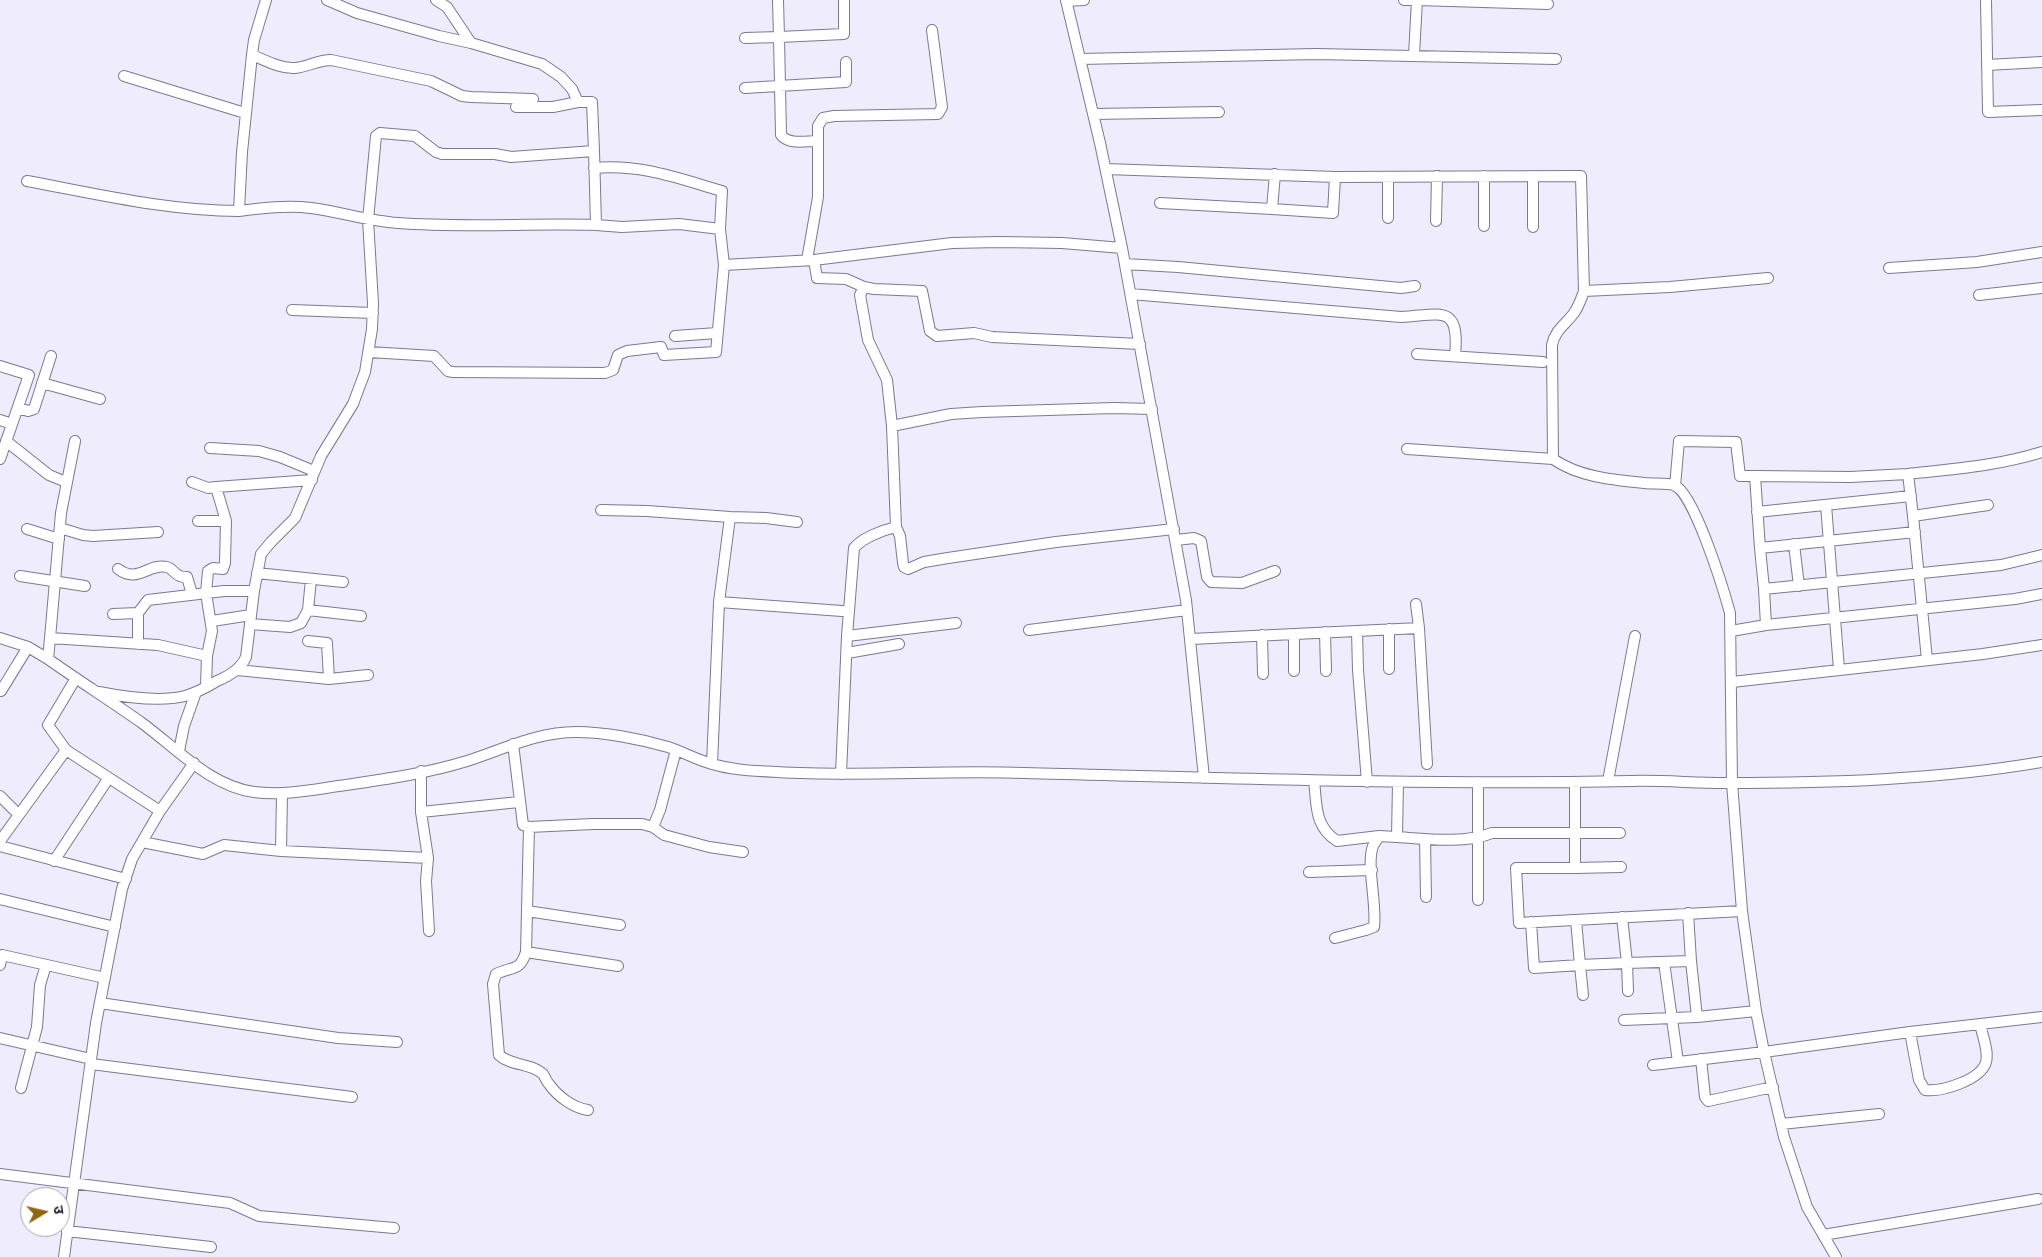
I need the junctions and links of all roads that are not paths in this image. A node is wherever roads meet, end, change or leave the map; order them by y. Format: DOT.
graph roads {
  1 [pos="266,0"];
  2 [pos="327,0"];
  3 [pos="436,0"];
  4 [pos="778,0"];
  5 [pos="844,0"];
  6 [pos="1084,0"];
  7 [pos="1404,0"];
  8 [pos="1416,0"];
  9 [pos="1986,0"];
  10 [pos="1066,1"];
  11 [pos="1548,4"];
  12 [pos="932,30"];
  13 [pos="779,37"];
  14 [pos="745,38"];
  15 [pos="471,43"];
  16 [pos="252,55"];
  17 [pos="1414,55"];
  18 [pos="1080,59"];
  19 [pos="1556,59"];
  20 [pos="846,62"];
  21 [pos="2042,62"];
  22 [pos="1987,64"];
  23 [pos="124,76"];
  24 [pos="779,86"];
  25 [pos="745,88"];
  26 [pos="533,99"];
  27 [pos="578,102"];
  28 [pos="516,107"];
  29 [pos="2042,110"];
  30 [pos="1220,112"];
  31 [pos="246,113"];
  32 [pos="1093,114"];
  33 [pos="818,141"];
  34 [pos="594,152"];
  35 [pos="594,168"];
  36 [pos="1106,169"];
  37 [pos="1275,174"];
  38 [pos="1388,176"];
  39 [pos="1438,176"];
  40 [pos="1484,176"];
  41 [pos="1533,176"];
  42 [pos="1335,177"];
  43 [pos="27,181"];
  44 [pos="1160,203"];
  45 [pos="1272,209"];
  46 [pos="239,211"];
  47 [pos="1388,218"];
  48 [pos="368,220"];
  49 [pos="1436,221"];
  50 [pos="596,225"];
  51 [pos="1484,226"];
  52 [pos="1533,227"];
  53 [pos="720,229"];
  54 [pos="1122,248"];
  55 [pos="2042,252"];
  56 [pos="811,260"];
  57 [pos="1125,264"];
  58 [pos="724,265"];
  59 [pos="1889,268"];
  60 [pos="1768,278"];
  61 [pos="1415,286"];
  62 [pos="864,287"];
  63 [pos="2042,288"];
  64 [pos="1584,291"];
  65 [pos="1131,294"];
  66 [pos="1979,295"];
  67 [pos="292,310"];
  68 [pos="373,313"];
  69 [pos="717,332"];
  70 [pos="675,336"];
  71 [pos="1140,344"];
  72 [pos="369,352"];
  73 [pos="1417,354"];
  74 [pos="51,356"];
  75 [pos="1455,356"];
  76 [pos="1543,362"];
  77 [pos="0,366"];
  78 [pos="42,383"];
  79 [pos="100,399"];
  80 [pos="18,408"];
  81 [pos="1152,409"];
  82 [pos="0,420"];
  83 [pos="12,424"];
  84 [pos="892,426"];
  85 [pos="6,441"];
  86 [pos="75,441"];
  87 [pos="210,448"];
  88 [pos="1407,450"];
  89 [pos="2042,452"];
  90 [pos="1553,458"];
  91 [pos="0,459"];
  92 [pos="1908,474"];
  93 [pos="313,475"];
  94 [pos="1755,476"];
  95 [pos="66,482"];
  96 [pos="192,482"];
  97 [pos="1675,486"];
  98 [pos="216,487"];
  99 [pos="1911,496"];
  100 [pos="1826,505"];
  101 [pos="1988,505"];
  102 [pos="601,510"];
  103 [pos="1757,512"];
  104 [pos="1913,516"];
  105 [pos="730,517"];
  106 [pos="198,521"];
  107 [pos="226,521"];
  108 [pos="797,522"];
  109 [pos="896,527"];
  110 [pos="60,528"];
  111 [pos="26,529"];
  112 [pos="1174,529"];
  113 [pos="158,532"];
  114 [pos="1915,532"];
  115 [pos="59,539"];
  116 [pos="1176,540"];
  117 [pos="1829,540"];
  118 [pos="1794,544"];
  119 [pos="1760,548"];
  120 [pos="2042,555"];
  121 [pos="118,569"];
  122 [pos="1275,571"];
  123 [pos="258,573"];
  124 [pos="1919,574"];
  125 [pos="20,576"];
  126 [pos="311,579"];
  127 [pos="343,582"];
  128 [pos="1833,582"];
  129 [pos="56,583"];
  130 [pos="85,586"];
  131 [pos="1799,586"];
  132 [pos="1764,588"];
  133 [pos="254,591"];
  134 [pos="206,592"];
  135 [pos="192,594"];
  136 [pos="2042,594"];
  137 [pos="719,602"];
  138 [pos="1416,604"];
  139 [pos="1924,608"];
  140 [pos="308,610"];
  141 [pos="1188,610"];
  142 [pos="842,611"];
  143 [pos="138,613"];
  144 [pos="113,614"];
  145 [pos="361,616"];
  146 [pos="250,619"];
  147 [pos="1836,619"];
  148 [pos="212,621"];
  149 [pos="956,623"];
  150 [pos="1766,625"];
  151 [pos="1419,628"];
  152 [pos="1389,629"];
  153 [pos="1029,630"];
  154 [pos="1357,631"];
  155 [pos="1325,632"];
  156 [pos="1731,632"];
  157 [pos="1294,634"];
  158 [pos="1262,635"];
  159 [pos="847,636"];
  160 [pos="1635,636"];
  161 [pos="0,638"];
  162 [pos="50,638"];
  163 [pos="1191,639"];
  164 [pos="308,641"];
  165 [pos="138,644"];
  166 [pos="898,644"];
  167 [pos="2042,645"];
  168 [pos="28,647"];
  169 [pos="847,653"];
  170 [pos="207,656"];
  171 [pos="48,659"];
  172 [pos="1928,660"];
  173 [pos="1389,669"];
  174 [pos="1839,669"];
  175 [pos="236,670"];
  176 [pos="1294,671"];
  177 [pos="1326,671"];
  178 [pos="1263,674"];
  179 [pos="368,675"];
  180 [pos="76,678"];
  181 [pos="329,679"];
  182 [pos="1732,682"];
  183 [pos="206,687"];
  184 [pos="1,691"];
  185 [pos="95,691"];
  186 [pos="196,692"];
  187 [pos="513,744"];
  188 [pos="66,750"];
  189 [pos="676,750"];
  190 [pos="179,751"];
  191 [pos="2042,762"];
  192 [pos="194,763"];
  193 [pos="712,764"];
  194 [pos="1426,764"];
  195 [pos="421,771"];
  196 [pos="841,774"];
  197 [pos="1204,778"];
  198 [pos="108,779"];
  199 [pos="1314,781"];
  200 [pos="1608,781"];
  201 [pos="1367,782"];
  202 [pos="1478,782"];
  203 [pos="1576,782"];
  204 [pos="1398,783"];
  205 [pos="1732,783"];
  206 [pos="282,793"];
  207 [pos="0,796"];
  208 [pos="519,802"];
  209 [pos="160,811"];
  210 [pos="422,812"];
  211 [pos="19,815"];
  212 [pos="653,827"];
  213 [pos="528,828"];
  214 [pos="1574,833"];
  215 [pos="1620,833"];
  216 [pos="1379,836"];
  217 [pos="1397,837"];
  218 [pos="1479,838"];
  219 [pos="1426,840"];
  220 [pos="0,841"];
  221 [pos="142,842"];
  222 [pos="0,846"];
  223 [pos="281,851"];
  224 [pos="743,852"];
  225 [pos="428,858"];
  226 [pos="54,861"];
  227 [pos="1575,868"];
  228 [pos="1621,868"];
  229 [pos="1372,870"];
  230 [pos="1309,872"];
  231 [pos="126,879"];
  232 [pos="1426,897"];
  233 [pos="0,899"];
  234 [pos="1478,900"];
  235 [pos="527,910"];
  236 [pos="1742,911"];
  237 [pos="1688,913"];
  238 [pos="1622,918"];
  239 [pos="1576,920"];
  240 [pos="1530,922"];
  241 [pos="620,926"];
  242 [pos="115,927"];
  243 [pos="429,931"];
  244 [pos="1335,938"];
  245 [pos="526,952"];
  246 [pos="1,959"];
  247 [pos="1691,961"];
  248 [pos="1627,962"];
  249 [pos="1664,962"];
  250 [pos="46,964"];
  251 [pos="1580,965"];
  252 [pos="618,966"];
  253 [pos="105,978"];
  254 [pos="1628,991"];
  255 [pos="1584,995"];
  256 [pos="100,1003"];
  257 [pos="1756,1011"];
  258 [pos="1697,1017"];
  259 [pos="2042,1017"];
  260 [pos="1672,1018"];
  261 [pos="1624,1020"];
  262 [pos="1980,1024"];
  263 [pos="1910,1032"];
  264 [pos="0,1038"];
  265 [pos="397,1042"];
  266 [pos="32,1046"];
  267 [pos="1764,1052"];
  268 [pos="1701,1058"];
  269 [pos="91,1061"];
  270 [pos="1678,1062"];
  271 [pos="1653,1065"];
  272 [pos="1773,1087"];
  273 [pos="21,1088"];
  274 [pos="352,1097"];
  275 [pos="588,1110"];
  276 [pos="1879,1114"];
  277 [pos="1781,1124"];
  278 [pos="0,1174"];
  279 [pos="74,1183"];
  280 [pos="2038,1199"];
  281 [pos="70,1210"];
  282 [pos="394,1228"];
  283 [pos="70,1230"];
  284 [pos="1823,1235"];
  285 [pos="66,1237"];
  286 [pos="211,1246"];
  287 [pos="64,1257"];
  288 [pos="1836,1257"];
  1 -- 16 [label="street"];
  2 -- 15 [label="street"];
  3 -- 15 [label="street"];
  4 -- 13 [label="street"];
  5 -- 13 [label="street"];
  6 -- 10 [label="street"];
  7 -- 8 [label="street"];
  8 -- 11 [label="street"];
  8 -- 17 [label="street"];
  9 -- 22 [label="street"];
  10 -- 18 [label="street"];
  12 -- 33 [label="street"];
  13 -- 14 [label="street"];
  13 -- 24 [label="street"];
  15 -- 27 [label="street"];
  16 -- 26 [label="street"];
  16 -- 31 [label="street"];
  17 -- 18 [label="street"];
  17 -- 19 [label="street"];
  18 -- 32 [label="street"];
  20 -- 24 [label="street"];
  21 -- 22 [label="street"];
  22 -- 29 [label="street"];
  23 -- 31 [label="street"];
  24 -- 25 [label="street"];
  24 -- 33 [label="street"];
  27 -- 28 [label="street"];
  27 -- 34 [label="street"];
  30 -- 32 [label="street"];
  31 -- 46 [label="street"];
  32 -- 36 [label="street"];
  33 -- 56 [label="street"];
  34 -- 35 [label="street"];
  34 -- 48 [label="street"];
  35 -- 50 [label="street"];
  35 -- 53 [label="street"];
  36 -- 37 [label="street"];
  36 -- 54 [label="street"];
  37 -- 42 [label="street"];
  37 -- 45 [label="street"];
  38 -- 39 [label="street"];
  38 -- 42 [label="street"];
  38 -- 47 [label="street"];
  39 -- 40 [label="street"];
  39 -- 49 [label="street"];
  40 -- 41 [label="street"];
  40 -- 51 [label="street"];
  41 -- 52 [label="street"];
  41 -- 64 [label="street"];
  42 -- 45 [label="street"];
  43 -- 46 [label="street"];
  44 -- 45 [label="street"];
  46 -- 48 [label="street"];
  48 -- 50 [label="street"];
  48 -- 68 [label="street"];
  50 -- 53 [label="street"];
  53 -- 58 [label="street"];
  54 -- 56 [label="street"];
  54 -- 57 [label="street"];
  55 -- 59 [label="street"];
  56 -- 58 [label="street"];
  56 -- 62 [label="street"];
  57 -- 61 [label="street"];
  57 -- 65 [label="street"];
  58 -- 69 [label="street"];
  60 -- 64 [label="street"];
  62 -- 71 [label="street"];
  62 -- 84 [label="street"];
  63 -- 66 [label="street"];
  64 -- 90 [label="street"];
  65 -- 71 [label="street"];
  65 -- 75 [label="street"];
  67 -- 68 [label="street"];
  68 -- 72 [label="street"];
  69 -- 70 [label="street"];
  69 -- 72 [label="street"];
  71 -- 81 [label="street"];
  72 -- 93 [label="street"];
  73 -- 75 [label="street"];
  74 -- 78 [label="street"];
  75 -- 76 [label="street"];
  77 -- 80 [label="street"];
  78 -- 79 [label="street"];
  78 -- 80 [label="street"];
  80 -- 83 [label="street"];
  81 -- 84 [label="street"];
  81 -- 112 [label="street"];
  82 -- 83 [label="street"];
  83 -- 85 [label="street"];
  84 -- 109 [label="street"];
  85 -- 91 [label="street"];
  85 -- 95 [label="street"];
  86 -- 95 [label="street"];
  87 -- 93 [label="street"];
  88 -- 90 [label="street"];
  89 -- 92 [label="street"];
  90 -- 97 [label="street"];
  92 -- 94 [label="street"];
  92 -- 99 [label="street"];
  93 -- 98 [label="street"];
  93 -- 123 [label="street"];
  94 -- 97 [label="street"];
  94 -- 103 [label="street"];
  95 -- 110 [label="street"];
  96 -- 98 [label="street"];
  97 -- 156 [label="street"];
  98 -- 107 [label="street"];
  99 -- 100 [label="street"];
  99 -- 104 [label="street"];
  100 -- 103 [label="street"];
  100 -- 117 [label="street"];
  101 -- 104 [label="street"];
  102 -- 105 [label="street"];
  103 -- 119 [label="street"];
  104 -- 114 [label="street"];
  105 -- 108 [label="street"];
  105 -- 137 [label="street"];
  106 -- 107 [label="street"];
  107 -- 134 [label="street"];
  109 -- 112 [label="street"];
  109 -- 159 [label="street"];
  110 -- 113 [label="street"];
  110 -- 115 [label="street"];
  111 -- 115 [label="street"];
  112 -- 116 [label="street"];
  114 -- 117 [label="street"];
  114 -- 124 [label="street"];
  115 -- 129 [label="street"];
  116 -- 122 [label="street"];
  116 -- 141 [label="street"];
  117 -- 118 [label="street"];
  117 -- 128 [label="street"];
  118 -- 119 [label="street"];
  118 -- 131 [label="street"];
  119 -- 132 [label="street"];
  120 -- 124 [label="street"];
  121 -- 135 [label="street"];
  123 -- 126 [label="street"];
  123 -- 133 [label="street"];
  124 -- 128 [label="street"];
  124 -- 139 [label="street"];
  125 -- 129 [label="street"];
  126 -- 127 [label="street"];
  126 -- 140 [label="street"];
  128 -- 131 [label="street"];
  128 -- 147 [label="street"];
  129 -- 130 [label="street"];
  129 -- 162 [label="street"];
  131 -- 132 [label="street"];
  132 -- 150 [label="street"];
  133 -- 134 [label="street"];
  133 -- 146 [label="street"];
  134 -- 135 [label="street"];
  134 -- 148 [label="street"];
  135 -- 143 [label="street"];
  136 -- 139 [label="street"];
  137 -- 142 [label="street"];
  137 -- 193 [label="street"];
  138 -- 151 [label="street"];
  139 -- 147 [label="street"];
  139 -- 172 [label="street"];
  140 -- 145 [label="street"];
  140 -- 146 [label="street"];
  141 -- 153 [label="street"];
  141 -- 163 [label="street"];
  143 -- 144 [label="street"];
  143 -- 165 [label="street"];
  146 -- 148 [label="street"];
  146 -- 175 [label="street"];
  147 -- 150 [label="street"];
  147 -- 174 [label="street"];
  148 -- 170 [label="street"];
  149 -- 159 [label="street"];
  150 -- 156 [label="street"];
  151 -- 152 [label="street"];
  151 -- 194 [label="street"];
  152 -- 154 [label="street"];
  152 -- 173 [label="street"];
  154 -- 155 [label="street"];
  154 -- 201 [label="street"];
  155 -- 157 [label="street"];
  155 -- 177 [label="street"];
  156 -- 182 [label="street"];
  157 -- 158 [label="street"];
  157 -- 176 [label="street"];
  158 -- 163 [label="street"];
  158 -- 178 [label="street"];
  159 -- 169 [label="street"];
  160 -- 200 [label="street"];
  161 -- 168 [label="street"];
  162 -- 165 [label="street"];
  162 -- 171 [label="street"];
  163 -- 197 [label="street"];
  164 -- 181 [label="street"];
  165 -- 170 [label="street"];
  166 -- 169 [label="street"];
  167 -- 172 [label="street"];
  168 -- 171 [label="street"];
  168 -- 184 [label="street"];
  169 -- 196 [label="street"];
  170 -- 183 [label="street"];
  171 -- 180 [label="street"];
  172 -- 174 [label="street"];
  174 -- 182 [label="street"];
  175 -- 181 [label="street"];
  175 -- 183 [label="street"];
  179 -- 181 [label="street"];
  180 -- 185 [label="street"];
  180 -- 188 [label="street"];
  182 -- 205 [label="street"];
  183 -- 186 [label="street"];
  185 -- 186 [label="street"];
  185 -- 190 [label="street"];
  186 -- 190 [label="street"];
  187 -- 189 [label="street"];
  187 -- 195 [label="street"];
  187 -- 208 [label="street"];
  188 -- 198 [label="street"];
  188 -- 211 [label="street"];
  189 -- 193 [label="street"];
  189 -- 212 [label="street"];
  190 -- 192 [label="street"];
  191 -- 205 [label="street"];
  192 -- 206 [label="street"];
  192 -- 209 [label="street"];
  193 -- 196 [label="street"];
  195 -- 206 [label="street"];
  195 -- 210 [label="street"];
  196 -- 197 [label="street"];
  197 -- 199 [label="street"];
  198 -- 209 [label="street"];
  198 -- 226 [label="street"];
  199 -- 201 [label="street"];
  199 -- 216 [label="street"];
  200 -- 203 [label="street"];
  200 -- 205 [label="street"];
  201 -- 204 [label="street"];
  202 -- 203 [label="street"];
  202 -- 204 [label="street"];
  202 -- 218 [label="street"];
  203 -- 214 [label="street"];
  204 -- 217 [label="street"];
  205 -- 236 [label="street"];
  206 -- 223 [label="street"];
  207 -- 211 [label="street"];
  208 -- 210 [label="street"];
  208 -- 213 [label="street"];
  209 -- 221 [label="street"];
  210 -- 225 [label="street"];
  211 -- 220 [label="street"];
  212 -- 213 [label="street"];
  212 -- 224 [label="street"];
  213 -- 235 [label="street"];
  214 -- 215 [label="street"];
  214 -- 218 [label="street"];
  214 -- 227 [label="street"];
  216 -- 217 [label="street"];
  216 -- 229 [label="street"];
  217 -- 219 [label="street"];
  218 -- 219 [label="street"];
  218 -- 234 [label="street"];
  219 -- 232 [label="street"];
  221 -- 223 [label="street"];
  221 -- 231 [label="street"];
  222 -- 226 [label="street"];
  223 -- 225 [label="street"];
  225 -- 243 [label="street"];
  226 -- 231 [label="street"];
  227 -- 228 [label="street"];
  227 -- 240 [label="street"];
  229 -- 230 [label="street"];
  229 -- 244 [label="street"];
  231 -- 242 [label="street"];
  233 -- 242 [label="street"];
  235 -- 241 [label="street"];
  235 -- 245 [label="street"];
  236 -- 237 [label="street"];
  236 -- 257 [label="street"];
  237 -- 238 [label="street"];
  237 -- 247 [label="street"];
  238 -- 239 [label="street"];
  238 -- 248 [label="street"];
  239 -- 240 [label="street"];
  239 -- 251 [label="street"];
  240 -- 251 [label="street"];
  242 -- 253 [label="street"];
  245 -- 252 [label="street"];
  245 -- 275 [label="street"];
  246 -- 250 [label="street"];
  247 -- 249 [label="street"];
  247 -- 258 [label="street"];
  248 -- 249 [label="street"];
  248 -- 251 [label="street"];
  248 -- 254 [label="street"];
  249 -- 260 [label="street"];
  250 -- 253 [label="street"];
  250 -- 266 [label="street"];
  251 -- 255 [label="street"];
  253 -- 256 [label="street"];
  256 -- 265 [label="street"];
  256 -- 269 [label="street"];
  257 -- 258 [label="street"];
  257 -- 267 [label="street"];
  258 -- 260 [label="street"];
  259 -- 262 [label="street"];
  260 -- 261 [label="street"];
  260 -- 270 [label="street"];
  262 -- 263 [label="street"];
  262 -- 263 [label="street"];
  263 -- 267 [label="street"];
  264 -- 266 [label="street"];
  266 -- 269 [label="street"];
  266 -- 273 [label="street"];
  267 -- 268 [label="street"];
  267 -- 272 [label="street"];
  268 -- 270 [label="street"];
  268 -- 272 [label="street"];
  269 -- 274 [label="street"];
  269 -- 279 [label="street"];
  270 -- 271 [label="street"];
  272 -- 277 [label="street"];
  276 -- 277 [label="street"];
  277 -- 284 [label="street"];
  278 -- 279 [label="street"];
  279 -- 281 [label="street"];
  279 -- 282 [label="street"];
  280 -- 284 [label="street"];
  283 -- 286 [label="street"];
  284 -- 288 [label="street"];
  285 -- 287 [label="street"];
}
